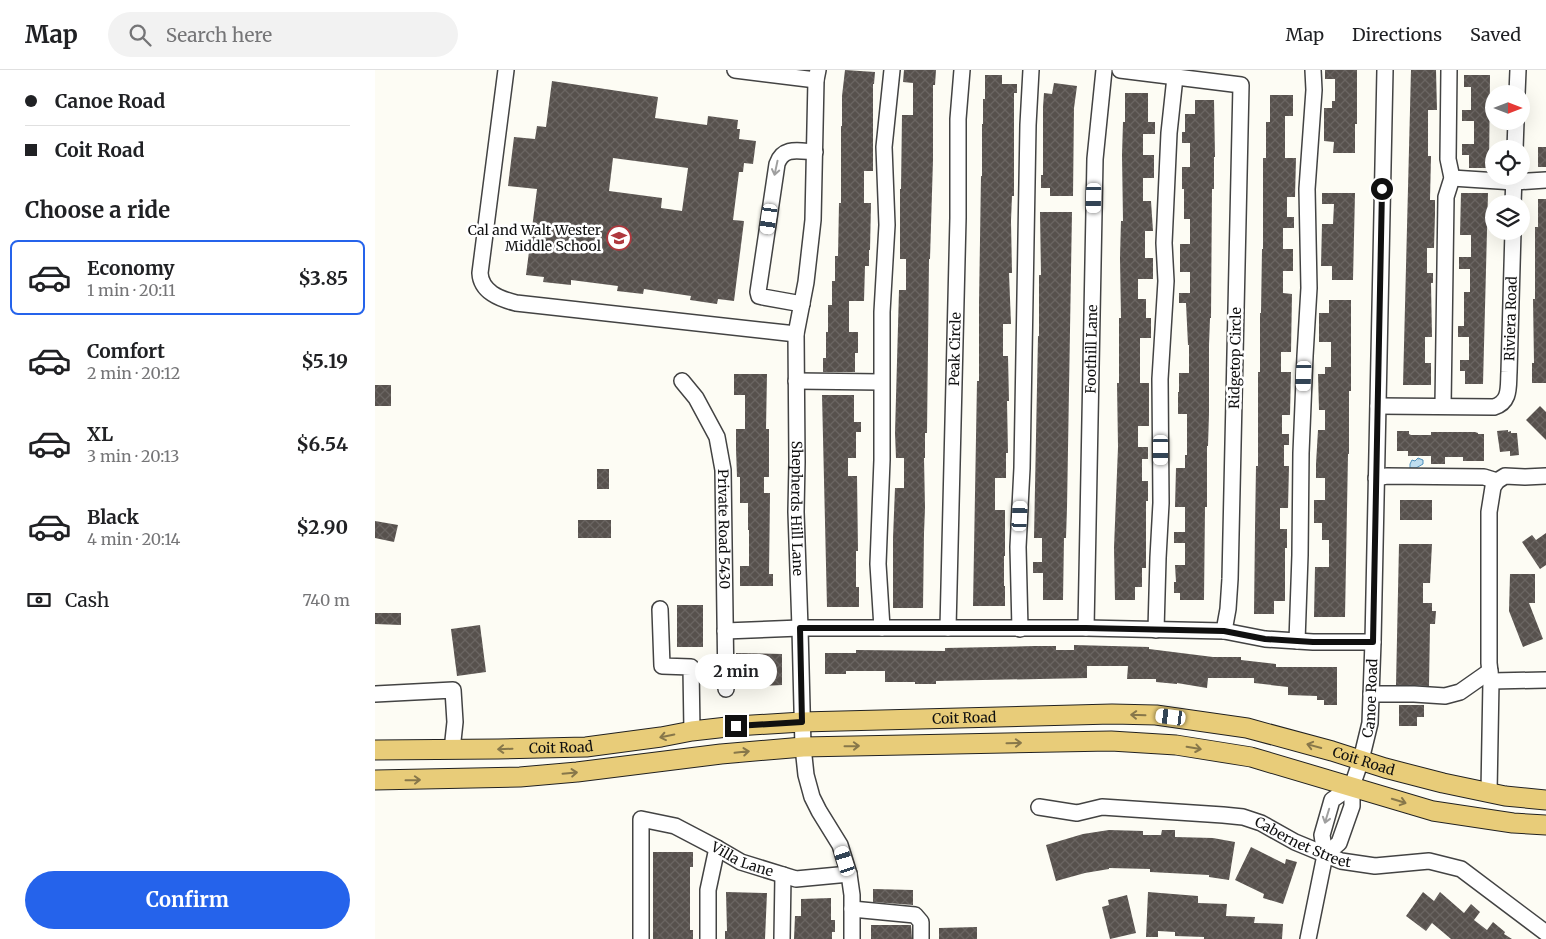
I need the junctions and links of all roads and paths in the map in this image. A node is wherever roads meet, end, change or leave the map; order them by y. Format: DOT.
graph roads {
  1 [pos="506,70"];
  2 [pos="735,70"];
  3 [pos="892,70"];
  4 [pos="962,70"];
  5 [pos="1031,70"];
  6 [pos="1104,70"];
  7 [pos="1120,70"];
  8 [pos="1313,70"];
  9 [pos="1385,70"];
  10 [pos="1449,70"];
  11 [pos="1518,70"];
  12 [pos="817,75"];
  13 [pos="1175,77"];
  14 [pos="1517,85"];
  15 [pos="815,152"];
  16 [pos="1452,178"];
  17 [pos="1485,179"];
  18 [pos="1530,180"];
  19 [pos="1546,180"];
  20 [pos="1513,240"];
  21 [pos="802,304"];
  22 [pos="796,334"];
  23 [pos="682,381"];
  24 [pos="796,381"];
  25 [pos="881,382"];
  26 [pos="1378,406"];
  27 [pos="1443,406"];
  28 [pos="1546,476"];
  29 [pos="1376,478"];
  30 [pos="1497,481"];
  31 [pos="660,609"];
  32 [pos="800,628"];
  33 [pos="882,628"];
  34 [pos="948,628"];
  35 [pos="1086,628"];
  36 [pos="1020,629"];
  37 [pos="1156,630"];
  38 [pos="725,631"];
  39 [pos="1224,631"];
  40 [pos="1297,641"];
  41 [pos="1373,642"];
  42 [pos="1491,676"];
  43 [pos="1546,680"];
  44 [pos="726,689"];
  45 [pos="375,694"];
  46 [pos="1371,694"];
  47 [pos="802,722"];
  48 [pos="691,731"];
  49 [pos="803,747"];
  50 [pos="375,750"];
  51 [pos="452,750"];
  52 [pos="1361,760"];
  53 [pos="451,779"];
  54 [pos="375,780"];
  55 [pos="1352,786"];
  56 [pos="1489,792"];
  57 [pos="1546,800"];
  58 [pos="1039,807"];
  59 [pos="1546,825"];
  60 [pos="717,848"];
  61 [pos="1325,855"];
  62 [pos="849,874"];
  63 [pos="783,875"];
  64 [pos="852,909"];
  65 [pos="1546,933"];
  66 [pos="641,939"];
  67 [pos="708,939"];
  68 [pos="782,939"];
  69 [pos="852,939"];
  70 [pos="921,939"];
  71 [pos="1308,939"];
  1 -- 22 [label="street"];
  2 -- 12 [label="street"];
  3 -- 25 [label="street"];
  4 -- 34 [label="street, Peak Circle"];
  5 -- 36 [label="street"];
  6 -- 35 [label="street, Foothill Lane"];
  7 -- 13 [label="street"];
  8 -- 40 [label="street"];
  9 -- 26 [label="street, Canoe Road"];
  10 -- 16 [label="street"];
  11 -- 14 [label="street"];
  12 -- 15 [label="street, Shepherds Hill Lane"];
  13 -- 37 [label="street"];
  13 -- 39 [label="street, Ridgetop Circle"];
  15 -- 21 [label="street, Shepherds Hill Lane"];
  15 -- 21 [label="street, one-way"];
  16 -- 17 [label="street"];
  16 -- 27 [label="street"];
  18 -- 19 [label="street"];
  20 -- 27 [label="street, Riviera Road"];
  21 -- 22 [label="street, Shepherds Hill Lane"];
  22 -- 24 [label="street, Shepherds Hill Lane"];
  23 -- 38 [label="street, Private Road 5430"];
  24 -- 25 [label="street"];
  24 -- 32 [label="street, Shepherds Hill Lane"];
  25 -- 33 [label="street"];
  26 -- 27 [label="street"];
  26 -- 29 [label="street, Canoe Road"];
  28 -- 30 [label="street"];
  29 -- 30 [label="street"];
  29 -- 41 [label="street, Canoe Road"];
  30 -- 42 [label="street"];
  31 -- 48 [label="street"];
  32 -- 33 [label="street"];
  32 -- 38 [label="street"];
  32 -- 47 [label="street, Shepherds Hill Lane"];
  33 -- 34 [label="street"];
  34 -- 36 [label="street"];
  35 -- 36 [label="street"];
  35 -- 37 [label="street"];
  37 -- 39 [label="street"];
  38 -- 44 [label="street, Private Road 5430"];
  39 -- 40 [label="street"];
  40 -- 41 [label="street"];
  41 -- 46 [label="street, Canoe Road"];
  42 -- 43 [label="street"];
  42 -- 46 [label="street"];
  42 -- 56 [label="street"];
  45 -- 51 [label="street"];
  46 -- 52 [label="street, Canoe Road"];
  47 -- 48 [label="main road, Coit Road"];
  47 -- 49 [label="street, Shepherds Hill Lane"];
  52 -- 47 [label="main road, Coit Road, one-way"];
  48 -- 51 [label="main road, Coit Road, one-way"];
  53 -- 49 [label="main road, Coit Road, one-way"];
  49 -- 55 [label="main road, Coit Road, one-way"];
  49 -- 62 [label="street, Shepherds Hill Lane"];
  50 -- 51 [label="main road, Coit Road"];
  51 -- 53 [label="main road"];
  52 -- 55 [label="street, Canoe Road"];
  52 -- 56 [label="main road, Coit Road"];
  54 -- 53 [label="main road, Coit Road, one-way"];
  55 -- 59 [label="main road, Coit Road, one-way"];
  55 -- 61 [label="street, Canoe Road"];
  56 -- 57 [label="main road, Coit Road"];
  58 -- 61 [label="street, Cabernet Street"];
  60 -- 63 [label="street, Villa Lane"];
  60 -- 66 [label="street, Villa Lane"];
  60 -- 67 [label="street"];
  61 -- 65 [label="street, Cabernet Street"];
  61 -- 71 [label="street"];
  62 -- 63 [label="street, Villa Lane"];
  62 -- 64 [label="street, Shepherds Hill Lane"];
  63 -- 68 [label="street"];
  64 -- 69 [label="street, Shepherds Hill Lane"];
  64 -- 70 [label="street"];
}
